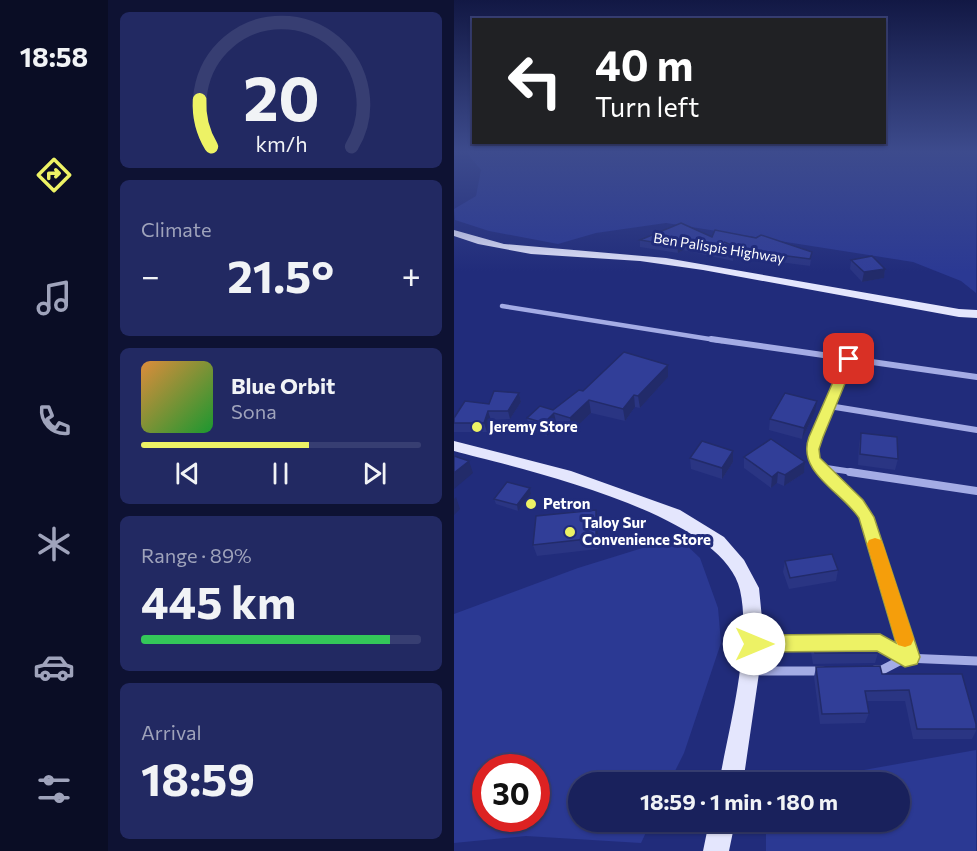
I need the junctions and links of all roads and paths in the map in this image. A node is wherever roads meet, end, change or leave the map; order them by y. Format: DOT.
graph roads {
  1 [pos="454,233"];
  2 [pos="502,306"];
  3 [pos="976,314"];
  4 [pos="849,359"];
  5 [pos="976,377"];
  6 [pos="829,406"];
  7 [pos="976,430"];
  8 [pos="454,446"];
  9 [pos="818,467"];
  10 [pos="976,491"];
  11 [pos="827,643"];
  12 [pos="859,643"];
  13 [pos="754,644"];
  14 [pos="908,658"];
  15 [pos="976,661"];
  16 [pos="861,670"];
  17 [pos="750,671"];
  18 [pos="830,671"];
  19 [pos="733,772"];
  20 [pos="720,832"];
  21 [pos="716,851"];
  1 -- 3 [label="main road, Ben Palispis Highway"];
  2 -- 4 [label="street"];
  4 -- 5 [label="street"];
  4 -- 6 [label="street"];
  6 -- 7 [label="street"];
  6 -- 9 [label="street"];
  8 -- 13 [label="main road"];
  9 -- 10 [label="street"];
  9 -- 14 [label="street"];
  11 -- 13 [label="street"];
  12 -- 14 [label="street"];
  13 -- 17 [label="main road"];
  14 -- 15 [label="street"];
  14 -- 16 [label="street"];
  17 -- 18 [label="street"];
  17 -- 19 [label="main road"];
  20 -- 21 [label="main road"];
}
